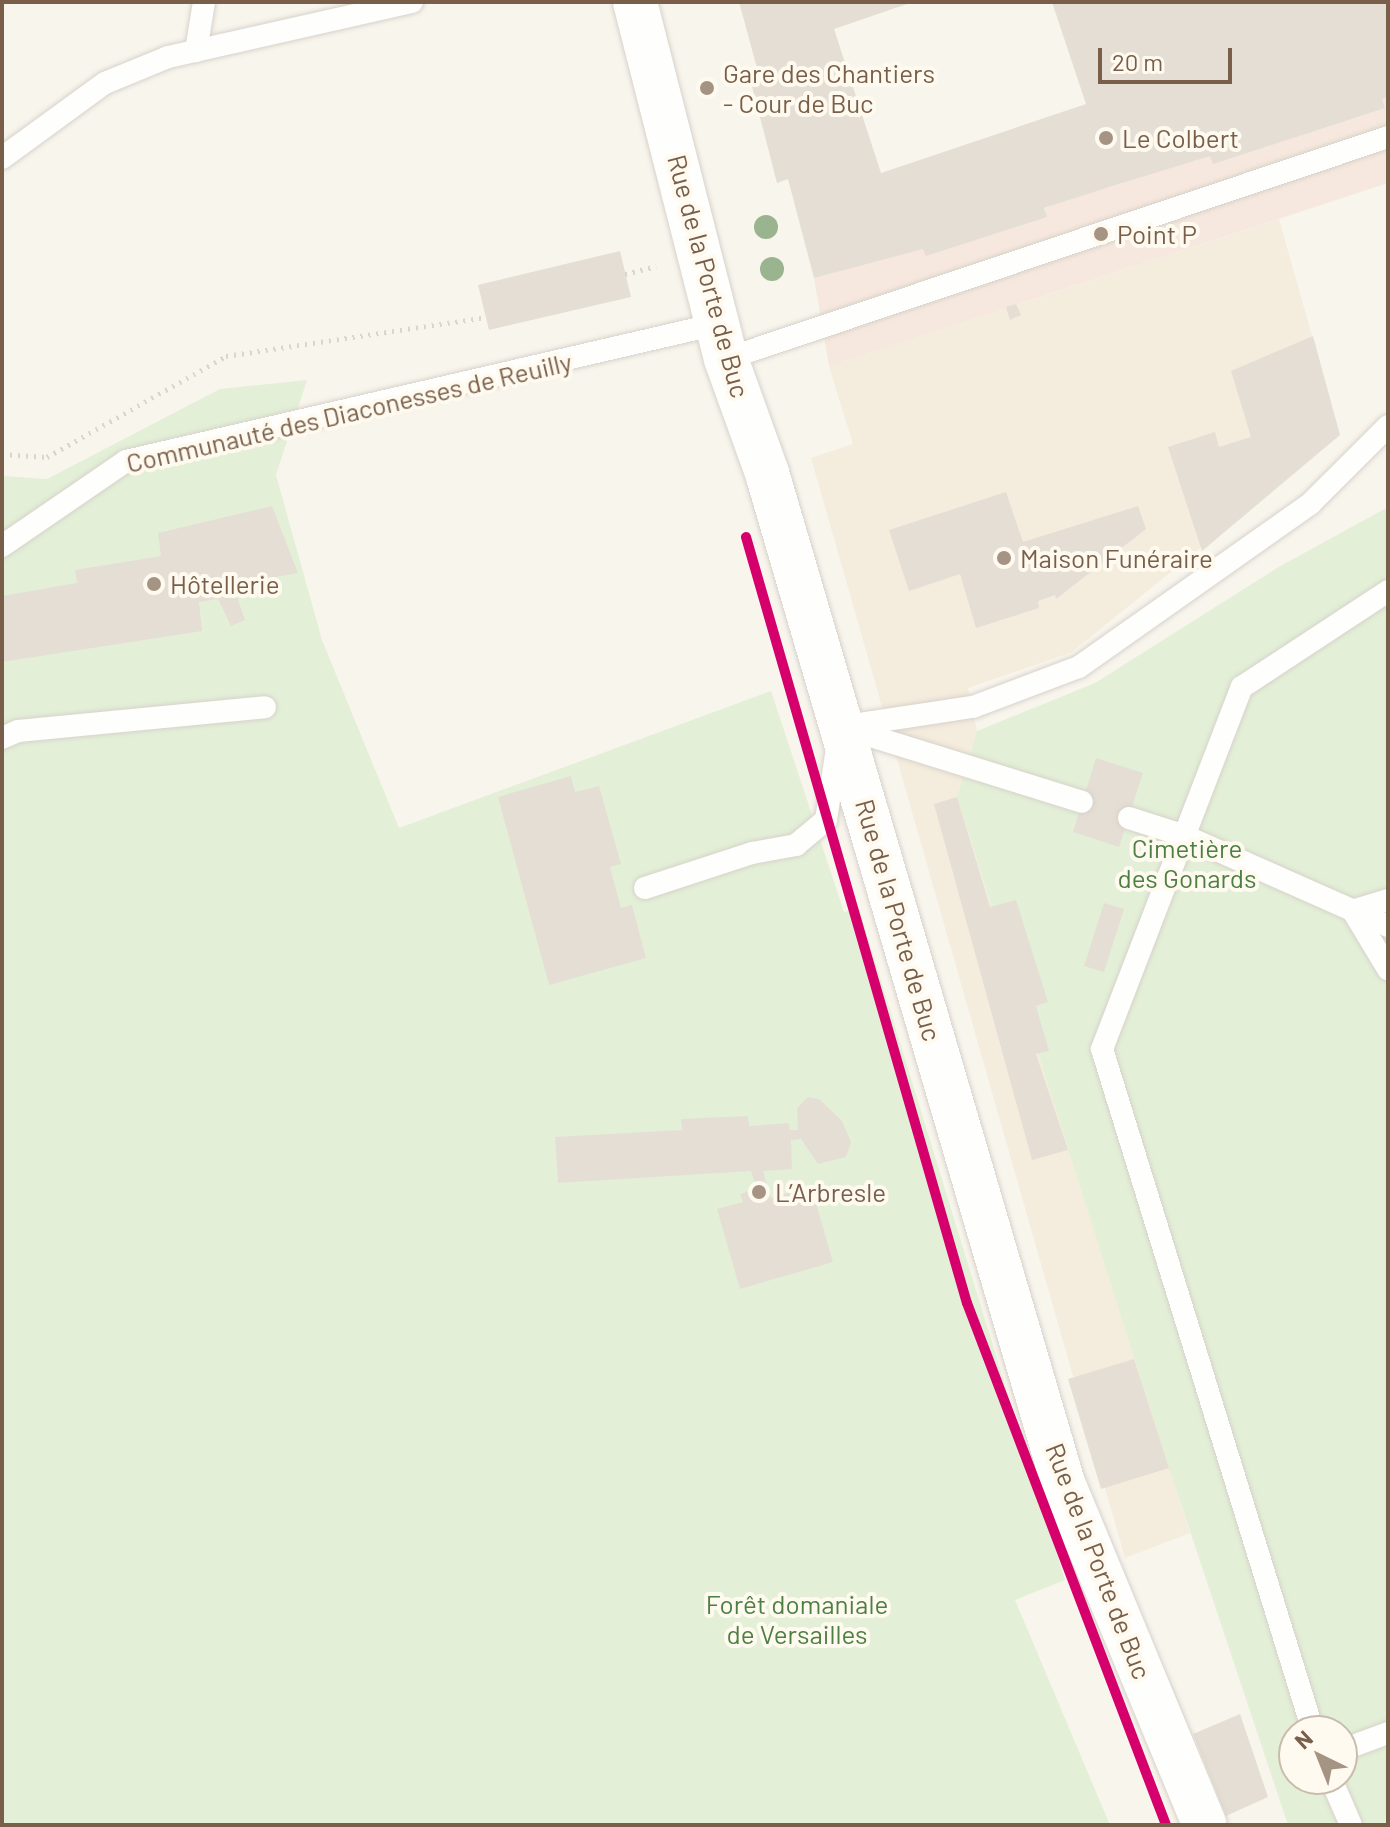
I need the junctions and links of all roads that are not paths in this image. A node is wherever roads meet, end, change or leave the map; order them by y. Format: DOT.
graph roads {
  1 [pos="204,2"];
  2 [pos="412,2"];
  3 [pos="635,2"];
  4 [pos="196,51"];
  5 [pos="1388,137"];
  6 [pos="2,158"];
  7 [pos="722,342"];
  8 [pos="1388,426"];
  9 [pos="2,546"];
  10 [pos="1388,591"];
  11 [pos="265,707"];
  12 [pos="840,727"];
  13 [pos="2,738"];
  14 [pos="1082,802"];
  15 [pos="1129,818"];
  16 [pos="1185,836"];
  17 [pos="645,888"];
  18 [pos="1388,900"];
  19 [pos="1353,911"];
  20 [pos="1388,926"];
  21 [pos="1388,969"];
  22 [pos="1308,1715"];
  23 [pos="1388,1733"];
  24 [pos="1358,1744"];
  25 [pos="1338,1795"];
  26 [pos="1205,1825"];
  27 [pos="1351,1825"];
  1 -- 4 [label="lane"];
  2 -- 4 [label="lane"];
  3 -- 7 [label="main road, Rue de la Porte de Buc"];
  4 -- 6 [label="lane"];
  5 -- 7 [label="lane, Communauté des Diaconesses de Reuilly"];
  7 -- 9 [label="lane, Communauté des Diaconesses de Reuilly"];
  7 -- 12 [label="main road, Rue de la Porte de Buc"];
  8 -- 12 [label="lane"];
  10 -- 16 [label="lane"];
  11 -- 13 [label="lane"];
  12 -- 14 [label="lane"];
  12 -- 17 [label="lane"];
  12 -- 26 [label="main road, Rue de la Porte de Buc"];
  15 -- 16 [label="lane"];
  16 -- 19 [label="lane"];
  16 -- 22 [label="lane"];
  18 -- 19 [label="lane"];
  19 -- 20 [label="lane"];
  19 -- 21 [label="lane"];
  23 -- 24 [label="lane"];
  25 -- 27 [label="lane"];
}
